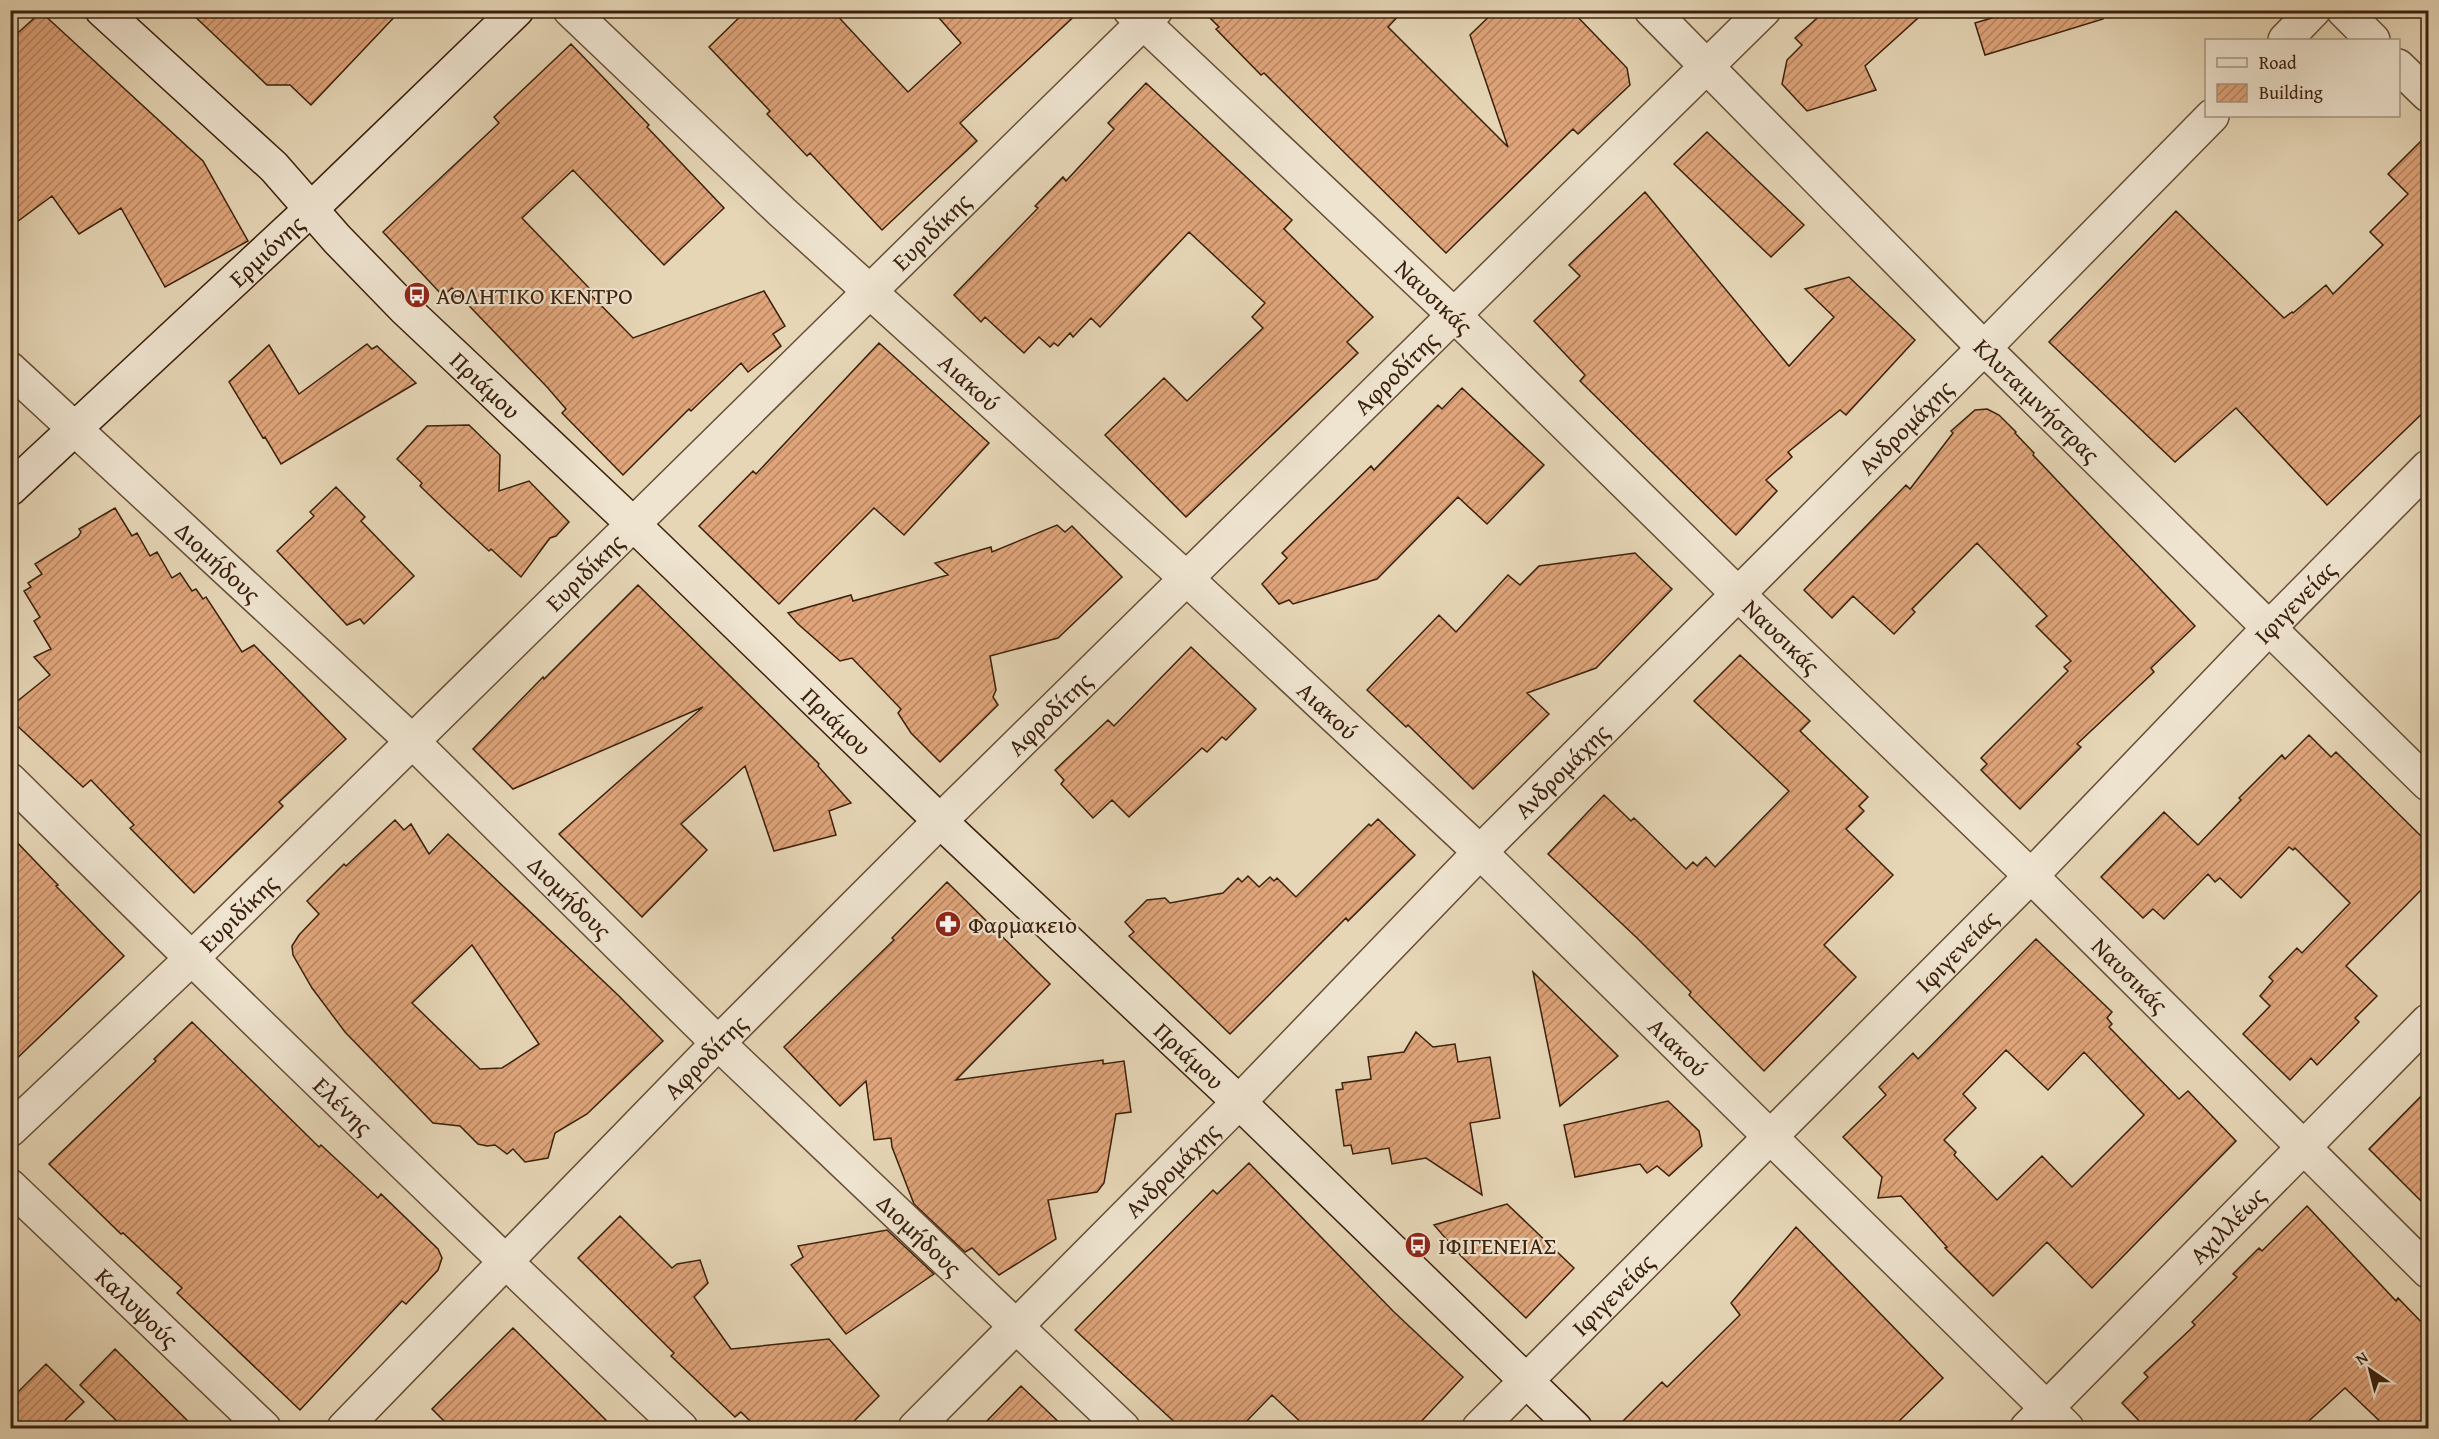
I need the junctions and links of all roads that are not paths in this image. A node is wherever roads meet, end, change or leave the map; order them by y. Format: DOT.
graph roads {
  1 [pos="102,10"];
  2 [pos="518,10"];
  3 [pos="570,10"];
  4 [pos="1650,10"];
  5 [pos="1764,10"];
  6 [pos="2314,10"];
  7 [pos="2343,10"];
  8 [pos="1143,15"];
  9 [pos="2286,39"];
  10 [pos="2372,39"];
  11 [pos="1708,67"];
  12 [pos="2400,68"];
  13 [pos="2428,95"];
  14 [pos="2211,117"];
  15 [pos="311,209"];
  16 [pos="871,292"];
  17 [pos="1454,315"];
  18 [pos="1984,348"];
  19 [pos="10,369"];
  20 [pos="75,427"];
  21 [pos="2428,467"];
  22 [pos="10,489"];
  23 [pos="632,523"];
  24 [pos="1186,578"];
  25 [pos="1738,594"];
  26 [pos="2268,629"];
  27 [pos="412,741"];
  28 [pos="10,780"];
  29 [pos="2428,784"];
  30 [pos="940,821"];
  31 [pos="1480,852"];
  32 [pos="2031,876"];
  33 [pos="191,959"];
  34 [pos="2428,1021"];
  35 [pos="718,1043"];
  36 [pos="1239,1102"];
  37 [pos="10,1130"];
  38 [pos="1768,1137"];
  39 [pos="2304,1148"];
  40 [pos="10,1186"];
  41 [pos="506,1263"];
  42 [pos="2428,1271"];
  43 [pos="1016,1325"];
  44 [pos="1527,1381"];
  45 [pos="2047,1422"];
  46 [pos="264,1428"];
  47 [pos="344,1428"];
  48 [pos="681,1428"];
  49 [pos="915,1428"];
  50 [pos="1123,1428"];
  51 [pos="1479,1428"];
  52 [pos="1575,1428"];
  1 -- 15 [label="street, Πριάμου"];
  2 -- 15 [label="street, Ερμιόνης"];
  3 -- 16 [label="street, Αιακού"];
  4 -- 11 [label="street, Κλυταιμνήστρας"];
  5 -- 11 [label="street, Αφροδίτης"];
  6 -- 9 [label="street"];
  7 -- 10 [label="street"];
  8 -- 16 [label="street, Ευριδίκης"];
  8 -- 17 [label="street, Ναυσικάς"];
  11 -- 17 [label="street, Αφροδίτης"];
  11 -- 18 [label="street, Κλυταιμνήστρας"];
  12 -- 13 [label="street"];
  14 -- 18 [label="street, Ανδρομάχης"];
  15 -- 20 [label="street, Ερμιόνης"];
  15 -- 23 [label="street, Πριάμου"];
  16 -- 23 [label="street, Ευριδίκης"];
  16 -- 24 [label="street, Αιακού"];
  17 -- 24 [label="street, Αφροδίτης"];
  17 -- 25 [label="street, Ναυσικάς"];
  18 -- 25 [label="street, Ανδρομάχης"];
  18 -- 26 [label="street, Κλυταιμνήστρας"];
  19 -- 20 [label="street, Διομήδους"];
  20 -- 22 [label="street, Ερμιόνης"];
  20 -- 27 [label="street, Διομήδους"];
  21 -- 26 [label="street, Ιφιγενείας"];
  23 -- 27 [label="street, Ευριδίκης"];
  23 -- 30 [label="street, Πριάμου"];
  24 -- 30 [label="street, Αφροδίτης"];
  24 -- 31 [label="street, Αιακού"];
  25 -- 31 [label="street, Ανδρομάχης"];
  25 -- 32 [label="street, Ναυσικάς"];
  26 -- 29 [label="street, Κλυταιμνήστρας"];
  26 -- 32 [label="street, Ιφιγενείας"];
  27 -- 33 [label="street, Ευριδίκης"];
  27 -- 35 [label="street, Διομήδους"];
  28 -- 33 [label="street, Ελένης"];
  30 -- 35 [label="street, Αφροδίτης"];
  30 -- 36 [label="street, Πριάμου"];
  31 -- 36 [label="street, Ανδρομάχης"];
  31 -- 38 [label="street, Αιακού"];
  32 -- 38 [label="street, Ιφιγενείας"];
  32 -- 39 [label="street, Ναυσικάς"];
  33 -- 37 [label="street, Ευριδίκης"];
  33 -- 41 [label="street, Ελένης"];
  34 -- 39 [label="street, Αχιλλέως"];
  35 -- 41 [label="street, Αφροδίτης"];
  35 -- 43 [label="street, Διομήδους"];
  36 -- 43 [label="street, Ανδρομάχης"];
  36 -- 44 [label="street, Πριάμου"];
  38 -- 44 [label="street, Ιφιγενείας"];
  38 -- 45 [label="street, Αιακού"];
  39 -- 42 [label="street, Ναυσικάς"];
  39 -- 45 [label="street, Αχιλλέως"];
  40 -- 46 [label="street, Καλυψούς"];
  41 -- 47 [label="street, Αφροδίτης"];
  41 -- 48 [label="street, Ελένης"];
  43 -- 49 [label="street, Ανδρομάχης"];
  43 -- 50 [label="street, Διομήδους"];
  44 -- 51 [label="street, Ιφιγενείας"];
  44 -- 52 [label="street, Πριάμου"];
}
